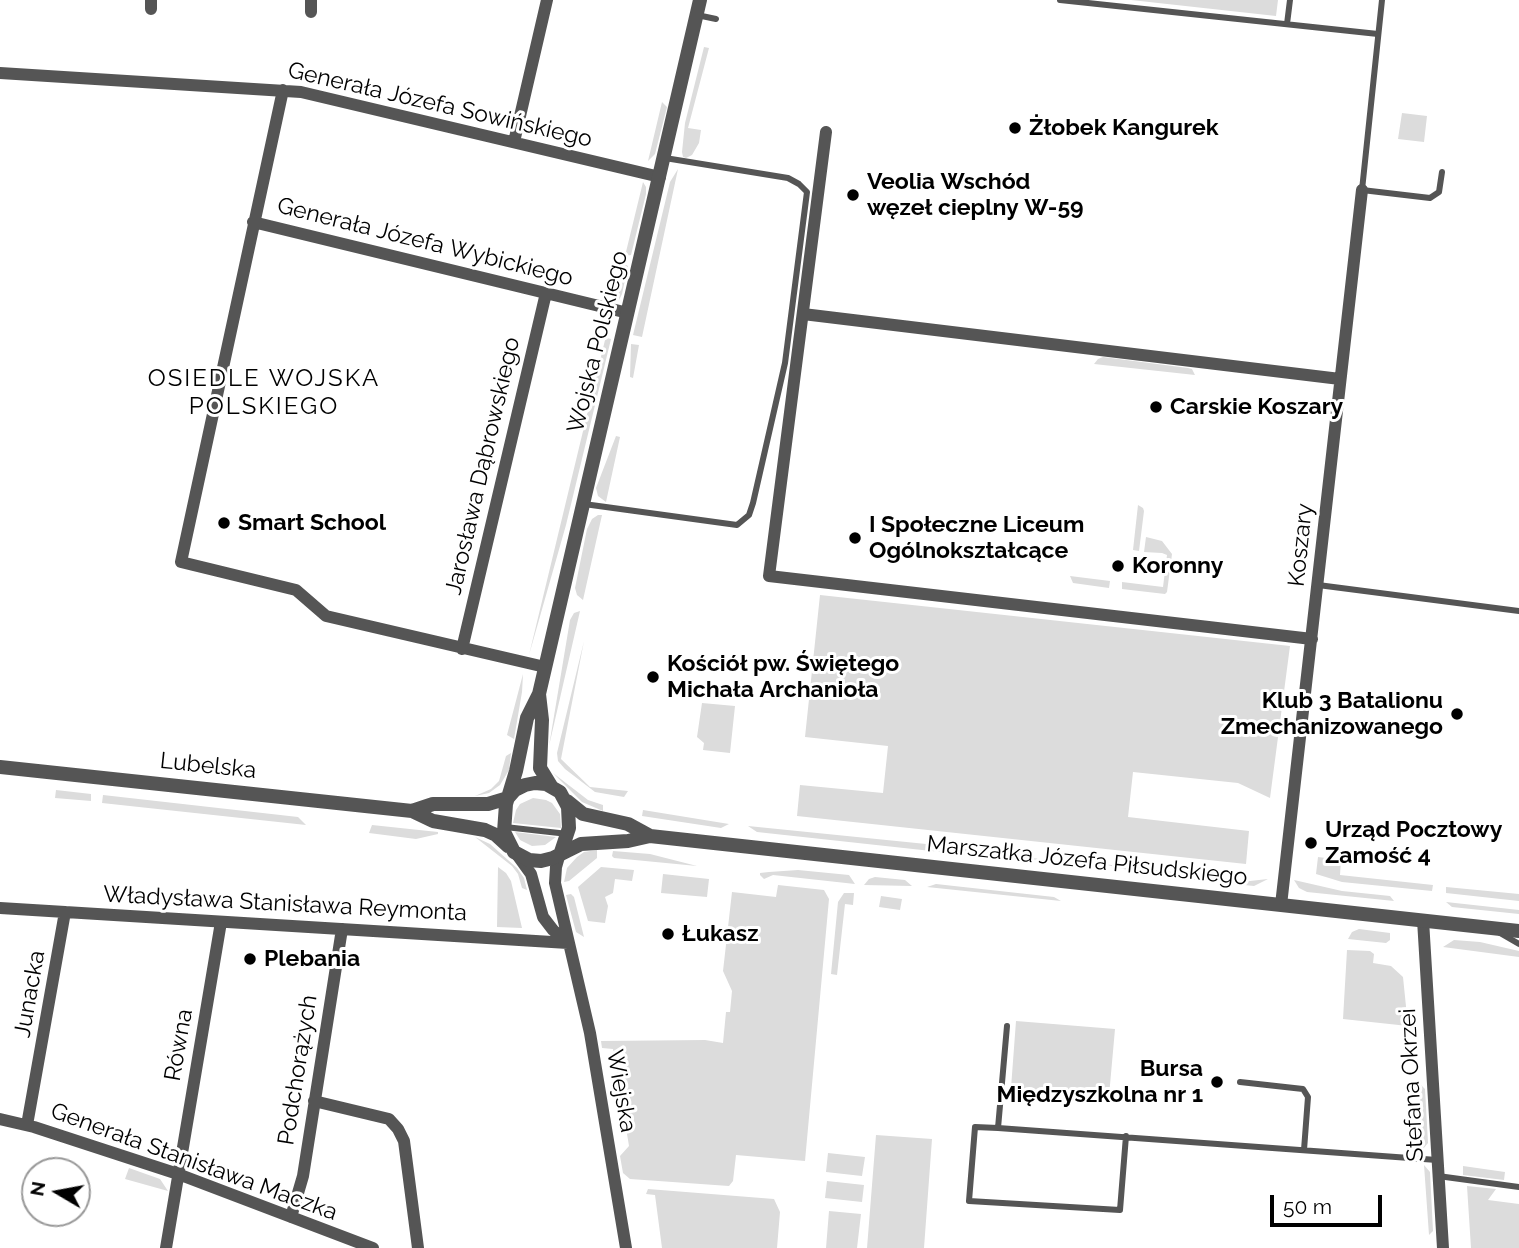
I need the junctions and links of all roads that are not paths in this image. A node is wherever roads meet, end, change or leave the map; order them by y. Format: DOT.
graph roads {
  1 [pos="547,0"];
  2 [pos="1060,0"];
  3 [pos="1290,0"];
  4 [pos="1382,0"];
  5 [pos="1072,1"];
  6 [pos="698,7"];
  7 [pos="716,19"];
  8 [pos="1287,24"];
  9 [pos="1378,34"];
  10 [pos="0,73"];
  11 [pos="283,90"];
  12 [pos="826,132"];
  13 [pos="514,142"];
  14 [pos="664,158"];
  15 [pos="1442,172"];
  16 [pos="660,177"];
  17 [pos="1363,190"];
  18 [pos="253,222"];
  19 [pos="546,293"];
  20 [pos="628,313"];
  21 [pos="803,314"];
  22 [pos="1340,380"];
  23 [pos="582,503"];
  24 [pos="1318,585"];
  25 [pos="1519,611"];
  26 [pos="1311,639"];
  27 [pos="462,649"];
  28 [pos="545,667"];
  29 [pos="539,694"];
  30 [pos="0,767"];
  31 [pos="551,786"];
  32 [pos="508,798"];
  33 [pos="567,801"];
  34 [pos="412,811"];
  35 [pos="504,827"];
  36 [pos="568,834"];
  37 [pos="650,836"];
  38 [pos="561,853"];
  39 [pos="516,854"];
  40 [pos="1281,905"];
  41 [pos="0,908"];
  42 [pos="65,912"];
  43 [pos="1423,920"];
  44 [pos="221,922"];
  45 [pos="1489,928"];
  46 [pos="342,929"];
  47 [pos="1519,931"];
  48 [pos="568,943"];
  49 [pos="1519,944"];
  50 [pos="1007,1027"];
  51 [pos="1240,1082"];
  52 [pos="314,1101"];
  53 [pos="0,1119"];
  54 [pos="27,1125"];
  55 [pos="998,1128"];
  56 [pos="1126,1136"];
  57 [pos="1304,1150"];
  58 [pos="1437,1160"];
  59 [pos="178,1174"];
  60 [pos="1438,1177"];
  61 [pos="1519,1187"];
  62 [pos="291,1217"];
  63 [pos="166,1248"];
  64 [pos="373,1248"];
  65 [pos="418,1248"];
  66 [pos="626,1248"];
  67 [pos="1443,1248"];
  1 -- 13 [label="street"];
  2 -- 5 [label="lane"];
  3 -- 8 [label="lane"];
  4 -- 9 [label="lane"];
  5 -- 8 [label="lane"];
  6 -- 7 [label="lane"];
  6 -- 14 [label="street, Wojska Polskiego"];
  8 -- 9 [label="lane"];
  9 -- 17 [label="lane"];
  10 -- 11 [label="street, Generała Józefa Sowińskiego"];
  11 -- 13 [label="street, Generała Józefa Sowińskiego"];
  11 -- 18 [label="street"];
  12 -- 21 [label="street"];
  13 -- 16 [label="street, Generała Józefa Sowińskiego"];
  14 -- 16 [label="street, Wojska Polskiego"];
  14 -- 23 [label="lane"];
  15 -- 17 [label="lane"];
  16 -- 20 [label="street, Wojska Polskiego"];
  17 -- 22 [label="street, Koszary"];
  18 -- 19 [label="street, Generała Józefa Wybickiego"];
  18 -- 27 [label="street"];
  19 -- 20 [label="street, Generała Józefa Wybickiego"];
  19 -- 27 [label="street, Jarosława Dąbrowskiego"];
  20 -- 23 [label="street, Wojska Polskiego"];
  21 -- 22 [label="street"];
  21 -- 26 [label="street"];
  22 -- 24 [label="street, Koszary"];
  23 -- 28 [label="street, Wojska Polskiego"];
  24 -- 25 [label="lane"];
  24 -- 26 [label="street, Koszary"];
  26 -- 40 [label="street, Koszary"];
  27 -- 28 [label="street"];
  28 -- 29 [label="street, Wojska Polskiego"];
  29 -- 31 [label="street, Wojska Polskiego"];
  29 -- 32 [label="street, Wojska Polskiego"];
  30 -- 34 [label="street, Lubelska"];
  31 -- 32 [label="street, Lubelska"];
  31 -- 33 [label="street, Marszałka Józefa Piłsudskiego"];
  32 -- 34 [label="street, Lubelska"];
  32 -- 35 [label="street, Wojska Polskiego"];
  33 -- 36 [label="street"];
  33 -- 37 [label="street, Marszałka Józefa Piłsudskiego"];
  34 -- 39 [label="street, Lubelska"];
  35 -- 36 [label="lane"];
  35 -- 39 [label="street"];
  36 -- 38 [label="street"];
  37 -- 38 [label="street, Marszałka Józefa Piłsudskiego"];
  37 -- 40 [label="street, Marszałka Józefa Piłsudskiego"];
  38 -- 39 [label="street, Marszałka Józefa Piłsudskiego"];
  38 -- 48 [label="street, Wiejska"];
  39 -- 48 [label="street"];
  40 -- 43 [label="street, Marszałka Józefa Piłsudskiego"];
  41 -- 42 [label="street, Władysława Stanisława Reymonta"];
  42 -- 44 [label="street, Władysława Stanisława Reymonta"];
  42 -- 54 [label="street, Junacka"];
  43 -- 45 [label="street, Marszałka Józefa Piłsudskiego"];
  43 -- 58 [label="street, Stefana Okrzei"];
  44 -- 46 [label="street, Władysława Stanisława Reymonta"];
  44 -- 59 [label="street, Równa"];
  45 -- 47 [label="street, Marszałka Józefa Piłsudskiego"];
  45 -- 49 [label="lane"];
  46 -- 48 [label="street, Władysława Stanisława Reymonta"];
  46 -- 52 [label="street, Podchorążych"];
  48 -- 66 [label="street, Wiejska"];
  50 -- 55 [label="lane"];
  51 -- 57 [label="lane"];
  52 -- 62 [label="street, Podchorążych"];
  52 -- 65 [label="street"];
  53 -- 54 [label="street, Generała Stanisława Maczka"];
  54 -- 59 [label="street, Generała Stanisława Maczka"];
  55 -- 56 [label="lane"];
  55 -- 56 [label="lane"];
  56 -- 57 [label="lane"];
  57 -- 58 [label="lane"];
  58 -- 60 [label="street, Stefana Okrzei"];
  59 -- 62 [label="street, Generała Stanisława Maczka"];
  59 -- 63 [label="street, Równa"];
  60 -- 61 [label="lane"];
  60 -- 67 [label="street, Stefana Okrzei"];
  62 -- 64 [label="street, Generała Stanisława Maczka"];
}
